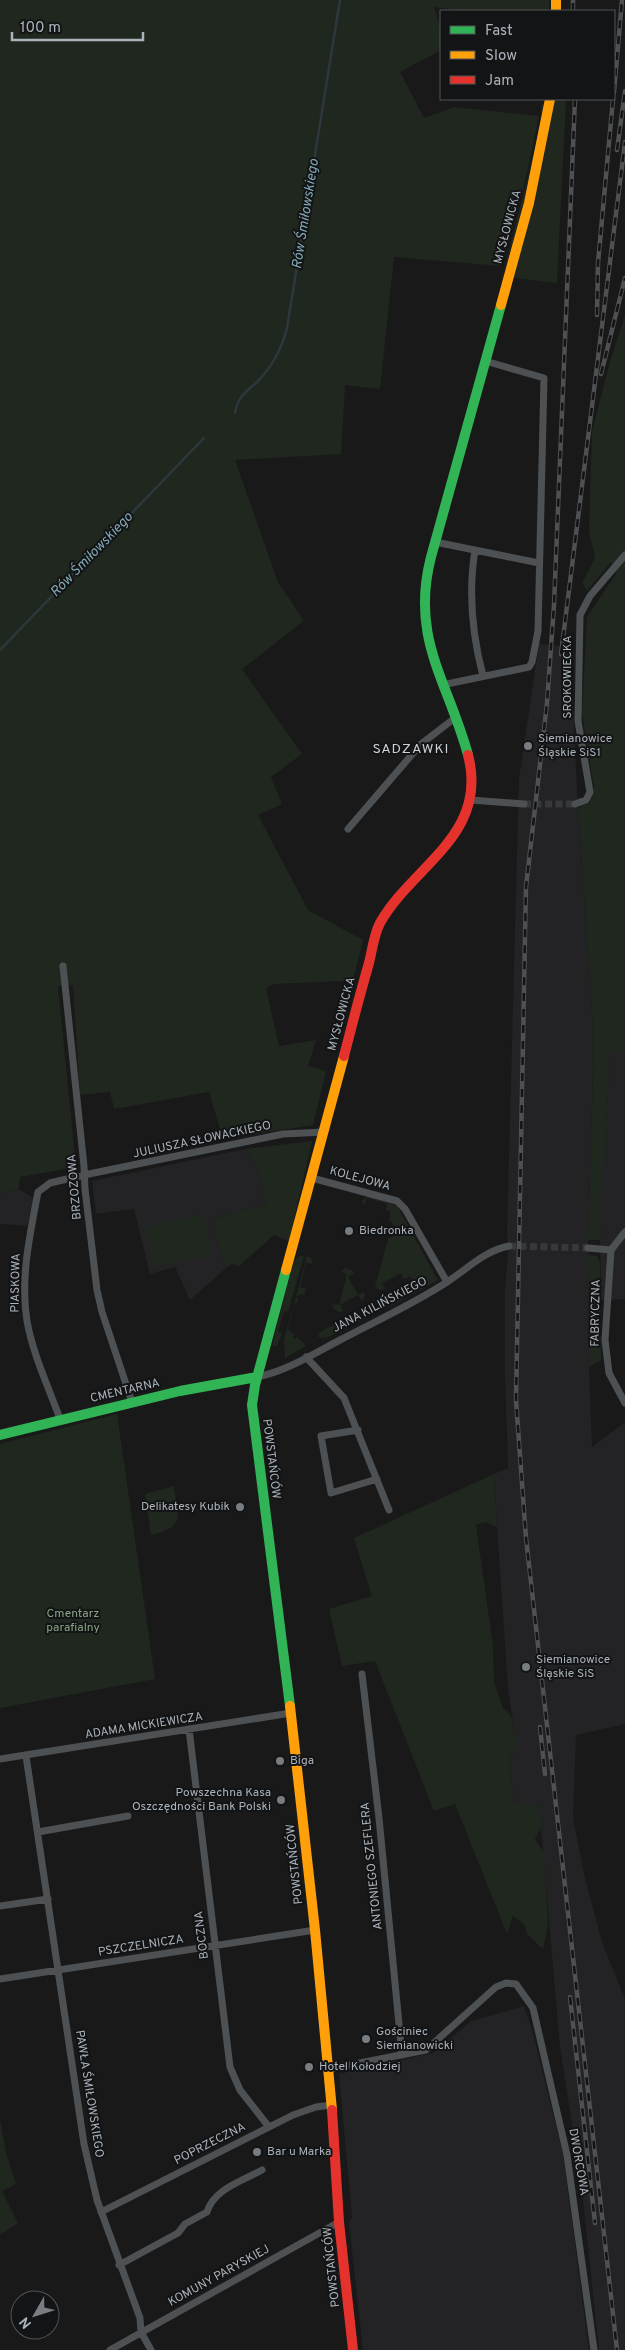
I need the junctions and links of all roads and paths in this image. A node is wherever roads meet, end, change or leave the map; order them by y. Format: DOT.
graph roads {
  1 [pos="550,100"];
  2 [pos="485,361"];
  3 [pos="435,542"];
  4 [pos="475,550"];
  5 [pos="625,556"];
  6 [pos="539,564"];
  7 [pos="483,676"];
  8 [pos="442,685"];
  9 [pos="454,718"];
  10 [pos="471,800"];
  11 [pos="524,804"];
  12 [pos="575,804"];
  13 [pos="348,829"];
  14 [pos="63,966"];
  15 [pos="324,1132"];
  16 [pos="84,1175"];
  17 [pos="312,1178"];
  18 [pos="625,1232"];
  19 [pos="509,1246"];
  20 [pos="588,1248"];
  21 [pos="611,1250"];
  22 [pos="447,1282"];
  23 [pos="306,1357"];
  24 [pos="257,1377"];
  25 [pos="132,1402"];
  26 [pos="625,1403"];
  27 [pos="60,1419"];
  28 [pos="358,1430"];
  29 [pos="0,1435"];
  30 [pos="377,1479"];
  31 [pos="389,1510"];
  32 [pos="362,1674"];
  33 [pos="291,1713"];
  34 [pos="189,1730"];
  35 [pos="26,1756"];
  36 [pos="0,1760"];
  37 [pos="128,1816"];
  38 [pos="38,1832"];
  39 [pos="48,1899"];
  40 [pos="0,1906"];
  41 [pos="315,1930"];
  42 [pos="214,1946"];
  43 [pos="58,1971"];
  44 [pos="0,1979"];
  45 [pos="402,2056"];
  46 [pos="329,2069"];
  47 [pos="332,2105"];
  48 [pos="269,2127"];
  49 [pos="262,2170"];
  50 [pos="101,2212"];
  51 [pos="339,2222"];
  52 [pos="119,2265"];
  53 [pos="141,2332"];
  54 [pos="110,2350"];
  55 [pos="151,2350"];
  56 [pos="353,2350"];
  57 [pos="594,2350"];
  1 -- 2 [label="street, MYSŁOWICKA"];
  2 -- 3 [label="street, MYSŁOWICKA"];
  2 -- 6 [label="street"];
  3 -- 4 [label="street"];
  3 -- 8 [label="street, MYSŁOWICKA"];
  4 -- 6 [label="street"];
  4 -- 7 [label="street"];
  5 -- 12 [label="street, SROKOWIECKA"];
  6 -- 7 [label="street"];
  7 -- 8 [label="street"];
  8 -- 9 [label="street, MYSŁOWICKA"];
  9 -- 10 [label="street, MYSŁOWICKA"];
  9 -- 13 [label="street"];
  10 -- 11 [label="street"];
  10 -- 15 [label="street, MYSŁOWICKA"];
  14 -- 16 [label="street, BRZOZOWA"];
  15 -- 16 [label="street, JULIUSZA SŁOWACKIEGO"];
  15 -- 17 [label="street, MYSŁOWICKA"];
  16 -- 25 [label="street, BRZOZOWA"];
  16 -- 27 [label="street, PIASKOWA"];
  17 -- 22 [label="street, KOLEJOWA"];
  17 -- 24 [label="street, MYSŁOWICKA"];
  18 -- 21 [label="street"];
  19 -- 22 [label="street, JANA KILIŃSKIEGO"];
  20 -- 21 [label="street"];
  21 -- 26 [label="street, FABRYCZNA"];
  22 -- 23 [label="street, JANA KILIŃSKIEGO"];
  23 -- 24 [label="street, JANA KILIŃSKIEGO"];
  23 -- 28 [label="street"];
  24 -- 25 [label="street, CMENTARNA"];
  24 -- 33 [label="street, POWSTAŃCÓW"];
  25 -- 27 [label="street, CMENTARNA"];
  27 -- 29 [label="street, CMENTARNA"];
  28 -- 30 [label="street"];
  28 -- 30 [label="street"];
  30 -- 31 [label="street"];
  32 -- 45 [label="street, ANTONIEGO SZEFLERA"];
  33 -- 34 [label="street, ADAMA MICKIEWICZA"];
  33 -- 41 [label="street, POWSTAŃCÓW"];
  34 -- 35 [label="street, ADAMA MICKIEWICZA"];
  34 -- 42 [label="street, BOCZNA"];
  35 -- 36 [label="street, ADAMA MICKIEWICZA"];
  35 -- 38 [label="street, PAWŁA ŚMIŁOWSKIEGO"];
  37 -- 38 [label="street"];
  38 -- 39 [label="street, PAWŁA ŚMIŁOWSKIEGO"];
  39 -- 40 [label="street"];
  39 -- 43 [label="street, PAWŁA ŚMIŁOWSKIEGO"];
  41 -- 42 [label="street, PSZCZELNICZA"];
  41 -- 46 [label="street, POWSTAŃCÓW"];
  42 -- 43 [label="street, PSZCZELNICZA"];
  42 -- 48 [label="street, BOCZNA"];
  43 -- 44 [label="street, PSZCZELNICZA"];
  43 -- 50 [label="street, PAWŁA ŚMIŁOWSKIEGO"];
  45 -- 46 [label="street"];
  45 -- 57 [label="street, DWORCOWA"];
  46 -- 47 [label="street, POWSTAŃCÓW"];
  47 -- 48 [label="street, POPRZECZNA"];
  47 -- 51 [label="street, POWSTAŃCÓW"];
  48 -- 50 [label="street, POPRZECZNA"];
  49 -- 52 [label="street"];
  50 -- 52 [label="street, PAWŁA ŚMIŁOWSKIEGO"];
  51 -- 53 [label="street, KOMUNY PARYSKIEJ"];
  51 -- 56 [label="street, POWSTAŃCÓW"];
  52 -- 53 [label="street, PAWŁA ŚMIŁOWSKIEGO"];
  53 -- 54 [label="street, KOMUNY PARYSKIEJ"];
  53 -- 55 [label="street, PAWŁA ŚMIŁOWSKIEGO"];
}
